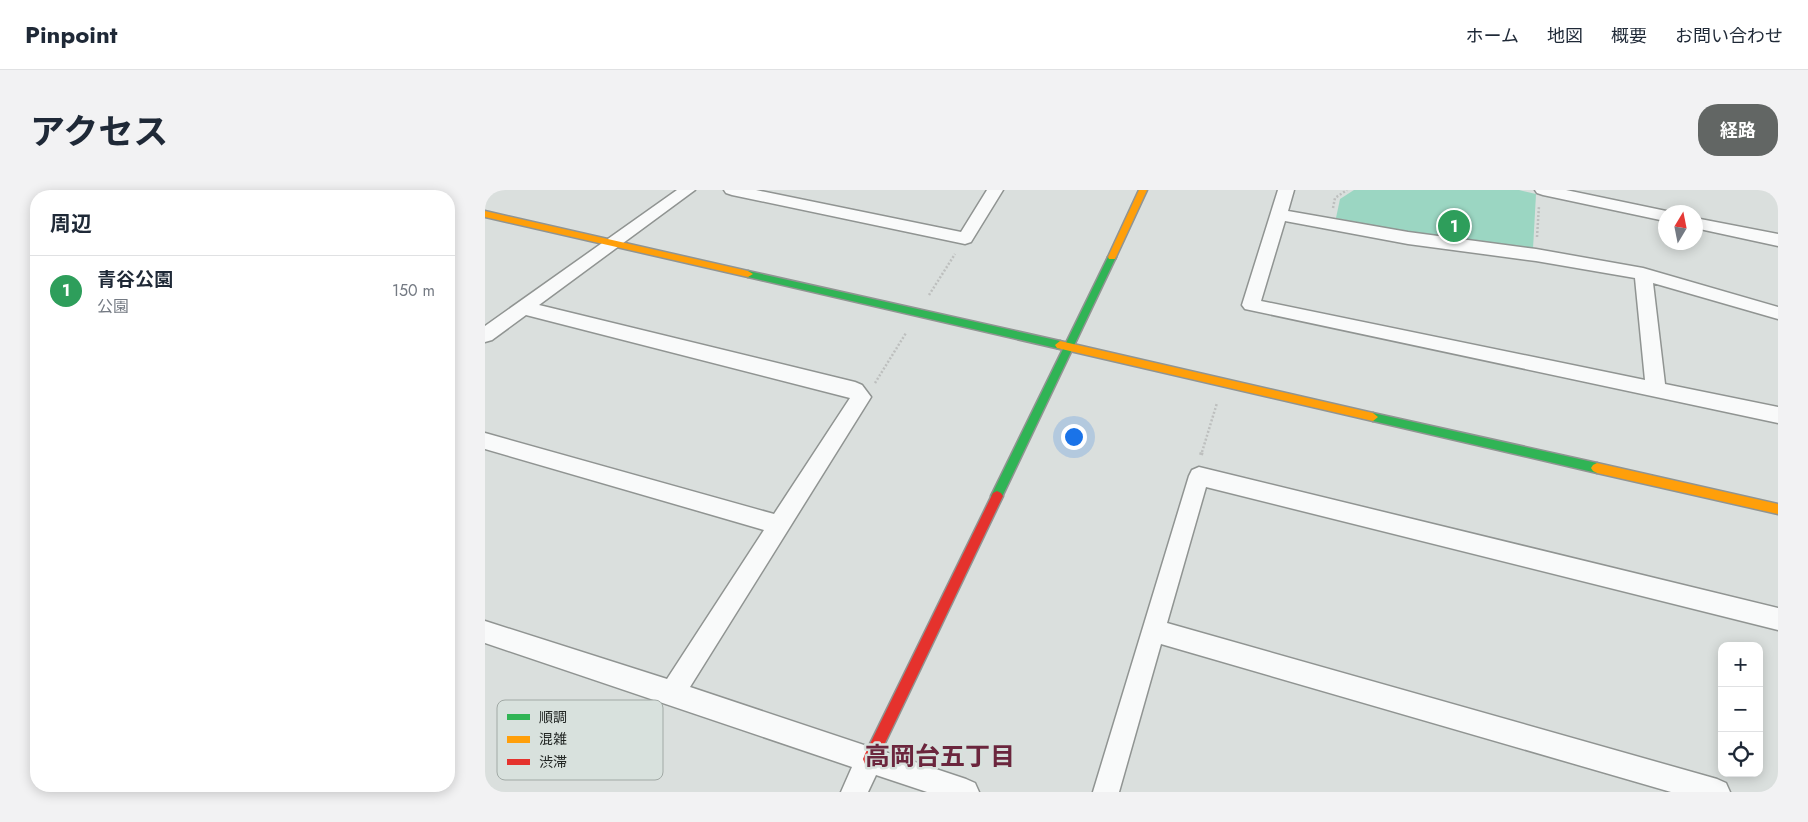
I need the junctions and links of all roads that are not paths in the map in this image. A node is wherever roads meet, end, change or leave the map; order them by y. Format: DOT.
graph roads {
  1 [pos="687,190"];
  2 [pos="732,190"];
  3 [pos="1143,190"];
  4 [pos="1286,190"];
  5 [pos="989,191"];
  6 [pos="1541,195"];
  7 [pos="485,214"];
  8 [pos="1279,215"];
  9 [pos="1658,215"];
  10 [pos="1703,224"];
  11 [pos="1778,240"];
  12 [pos="613,243"];
  13 [pos="1643,274"];
  14 [pos="523,308"];
  15 [pos="1778,313"];
  16 [pos="485,335"];
  17 [pos="1069,348"];
  18 [pos="1656,389"];
  19 [pos="1778,415"];
  20 [pos="485,441"];
  21 [pos="1778,509"];
  22 [pos="779,525"];
  23 [pos="1778,619"];
  24 [pos="1153,632"];
  25 [pos="486,634"];
  26 [pos="672,692"];
  27 [pos="870,759"];
  28 [pos="854,792"];
  29 [pos="965,792"];
  30 [pos="1107,792"];
  31 [pos="1717,792"];
  1 -- 12 [label="street"];
  2 -- 5 [label="street"];
  3 -- 17 [label="street"];
  4 -- 8 [label="street"];
  6 -- 9 [label="street"];
  7 -- 12 [label="street"];
  8 -- 13 [label="street"];
  8 -- 18 [label="street"];
  10 -- 11 [label="street"];
  12 -- 14 [label="street"];
  12 -- 17 [label="street"];
  13 -- 15 [label="street"];
  13 -- 18 [label="street"];
  14 -- 16 [label="street"];
  14 -- 22 [label="street"];
  17 -- 21 [label="street"];
  17 -- 27 [label="street"];
  18 -- 19 [label="street"];
  20 -- 22 [label="street"];
  22 -- 26 [label="street"];
  23 -- 24 [label="street"];
  24 -- 30 [label="street"];
  24 -- 31 [label="street"];
  25 -- 26 [label="street"];
  26 -- 27 [label="street"];
  27 -- 28 [label="street"];
  27 -- 29 [label="street"];
}
